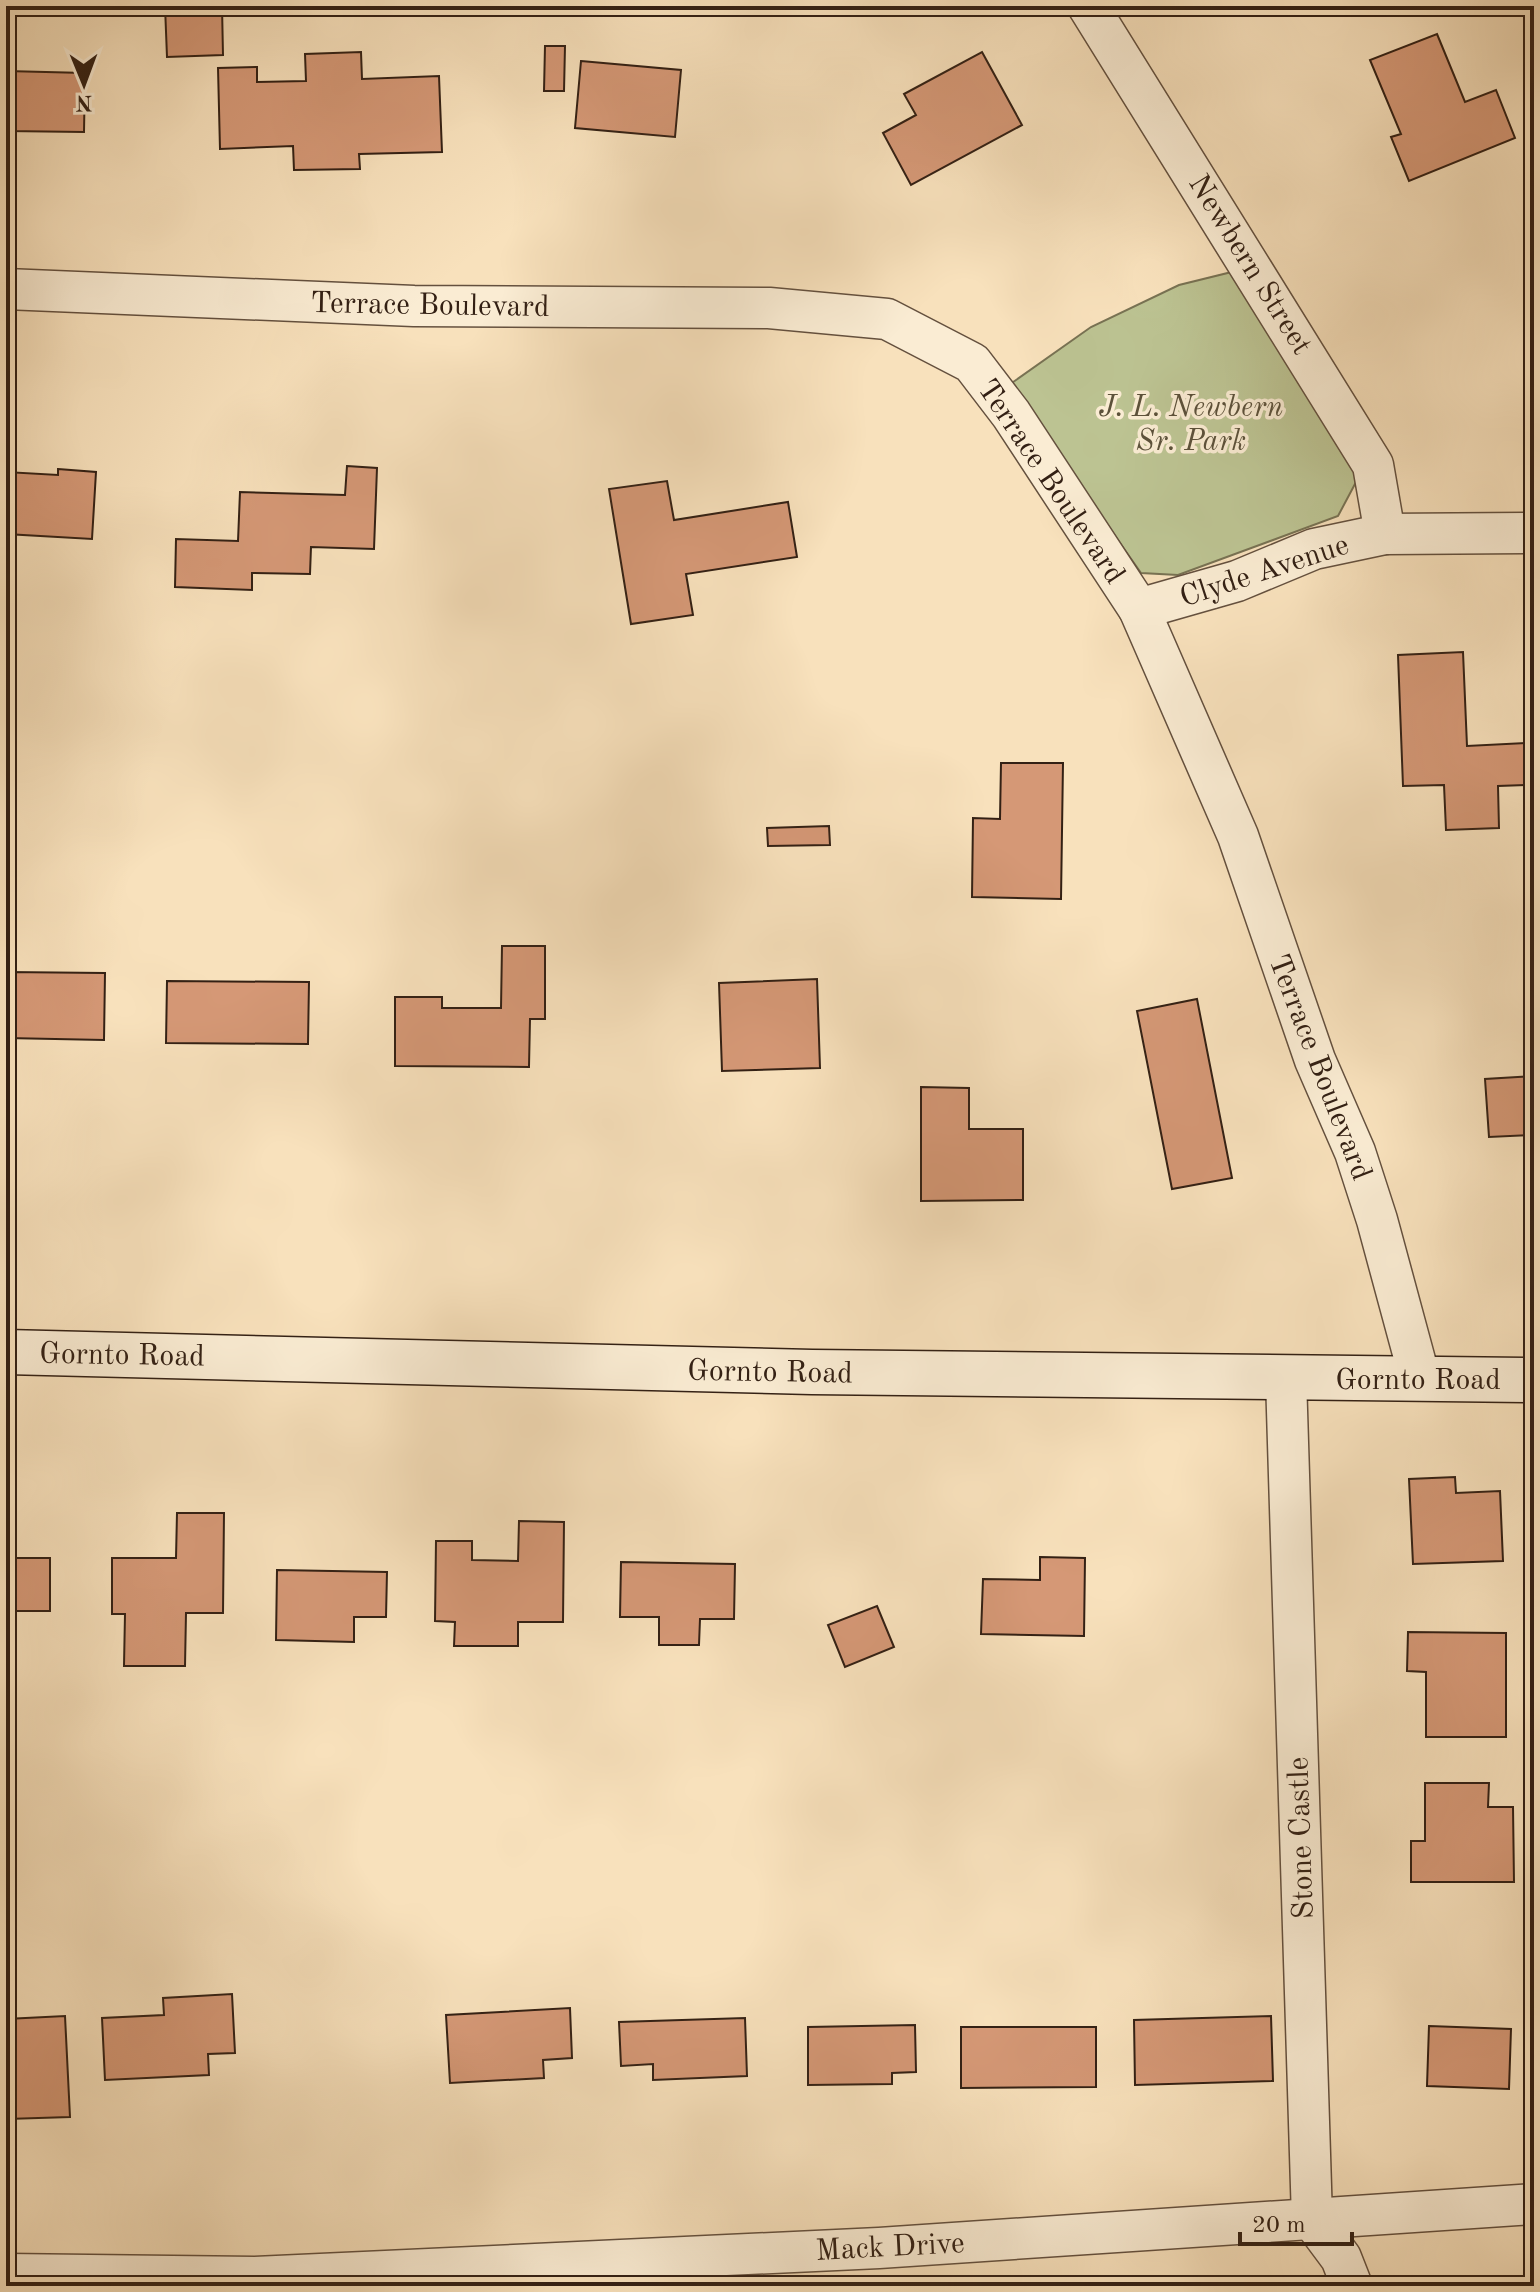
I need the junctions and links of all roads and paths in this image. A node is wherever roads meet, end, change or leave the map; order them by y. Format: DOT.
graph roads {
  1 [pos="1088,6"];
  2 [pos="6,289"];
  3 [pos="1534,533"];
  4 [pos="1385,534"];
  5 [pos="1139,609"];
  6 [pos="6,1352"];
  7 [pos="1286,1378"];
  8 [pos="1420,1379"];
  9 [pos="1534,1380"];
  10 [pos="1534,2204"];
  11 [pos="1312,2219"];
  12 [pos="6,2274"];
  13 [pos="1352,2286"];
  1 -- 4 [label="street, Newbern Street"];
  2 -- 5 [label="street, Terrace Boulevard"];
  3 -- 4 [label="street, Clyde Avenue"];
  4 -- 5 [label="street, Clyde Avenue"];
  5 -- 8 [label="street, Terrace Boulevard"];
  6 -- 7 [label="main road, Gornto Road"];
  7 -- 8 [label="main road, Gornto Road"];
  7 -- 11 [label="street, Stone Castle"];
  8 -- 9 [label="main road, Gornto Road"];
  10 -- 11 [label="street, Mack Drive"];
  11 -- 12 [label="street, Mack Drive"];
  11 -- 13 [label="street"];
}
